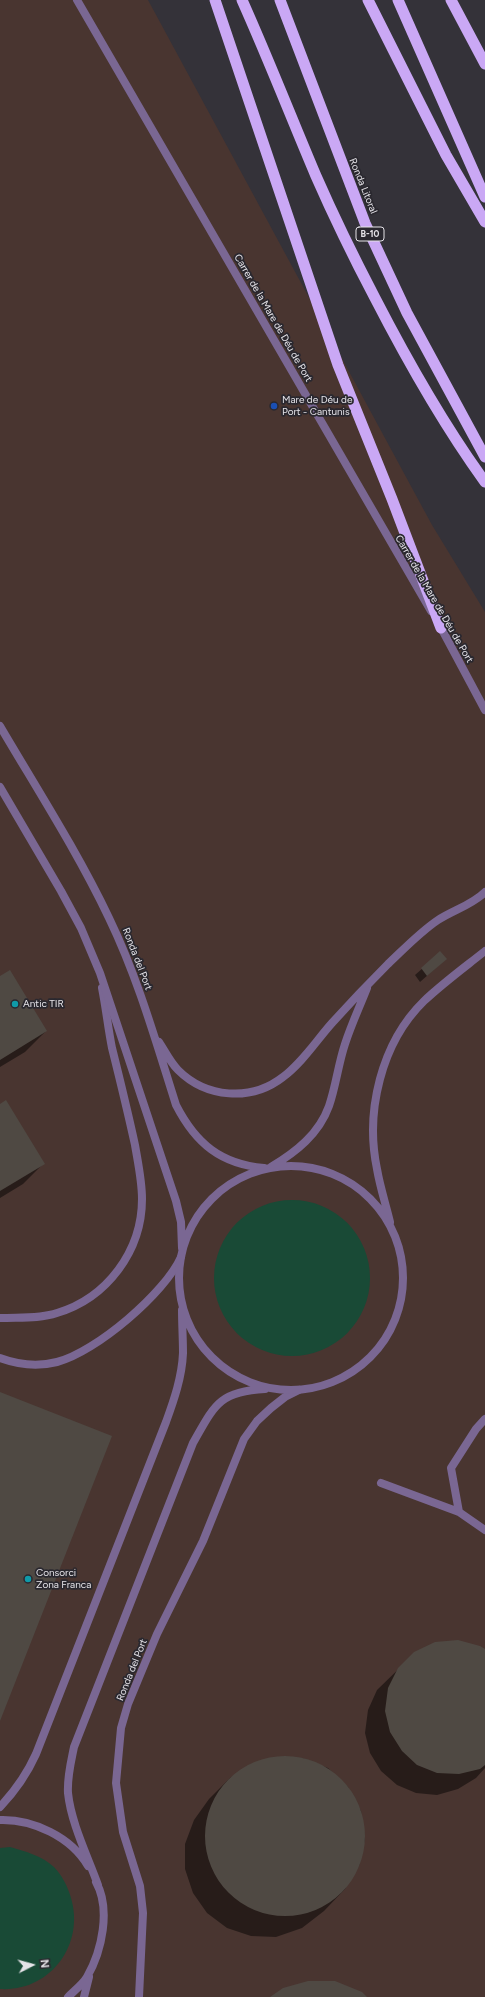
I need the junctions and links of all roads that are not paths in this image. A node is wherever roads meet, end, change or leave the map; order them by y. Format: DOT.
graph roads {
  1 [pos="77,0"];
  2 [pos="216,0"];
  3 [pos="242,0"];
  4 [pos="280,0"];
  5 [pos="368,0"];
  6 [pos="398,0"];
  7 [pos="450,0"];
  8 [pos="485,64"];
  9 [pos="485,197"];
  10 [pos="485,222"];
  11 [pos="485,457"];
  12 [pos="485,482"];
  13 [pos="441,628"];
  14 [pos="485,710"];
  15 [pos="0,726"];
  16 [pos="0,787"];
  17 [pos="485,892"];
  18 [pos="485,950"];
  19 [pos="485,955"];
  20 [pos="100,973"];
  21 [pos="369,983"];
  22 [pos="153,1033"];
  23 [pos="269,1168"];
  24 [pos="396,1246"];
  25 [pos="181,1257"];
  26 [pos="182,1299"];
  27 [pos="0,1318"];
  28 [pos="0,1358"];
  29 [pos="271,1389"];
  30 [pos="299,1390"];
  31 [pos="485,1419"];
  32 [pos="381,1483"];
  33 [pos="459,1512"];
  34 [pos="485,1530"];
  35 [pos="0,1807"];
  36 [pos="0,1820"];
  37 [pos="98,1885"];
  38 [pos="94,1963"];
  39 [pos="68,1997"];
  40 [pos="84,1997"];
  41 [pos="139,1997"];
  1 -- 13 [label="street, Carrer de la Mare de Déu de Port"];
  2 -- 13 [label="highway"];
  3 -- 12 [label="highway"];
  4 -- 11 [label="highway, Ronda Litoral / B-10"];
  5 -- 10 [label="highway"];
  6 -- 9 [label="highway"];
  7 -- 8 [label="highway"];
  13 -- 14 [label="street, Carrer de la Mare de Déu de Port"];
  15 -- 22 [label="street, Ronda del Port"];
  16 -- 20 [label="street"];
  17 -- 21 [label="street"];
  18 -- 19 [label="street"];
  18 -- 24 [label="street"];
  20 -- 25 [label="street"];
  20 -- 27 [label="street"];
  21 -- 22 [label="street"];
  21 -- 23 [label="street"];
  22 -- 23 [label="street, Ronda del Port"];
  23 -- 24 [label="street"];
  23 -- 25 [label="street"];
  24 -- 30 [label="street"];
  25 -- 26 [label="street"];
  25 -- 28 [label="street"];
  26 -- 29 [label="street"];
  26 -- 35 [label="street"];
  29 -- 30 [label="street"];
  29 -- 37 [label="street"];
  30 -- 41 [label="street, Ronda del Port"];
  31 -- 33 [label="street"];
  32 -- 33 [label="street"];
  33 -- 34 [label="street"];
  36 -- 37 [label="street"];
  37 -- 38 [label="street"];
  38 -- 39 [label="street"];
  38 -- 40 [label="street"];
}
